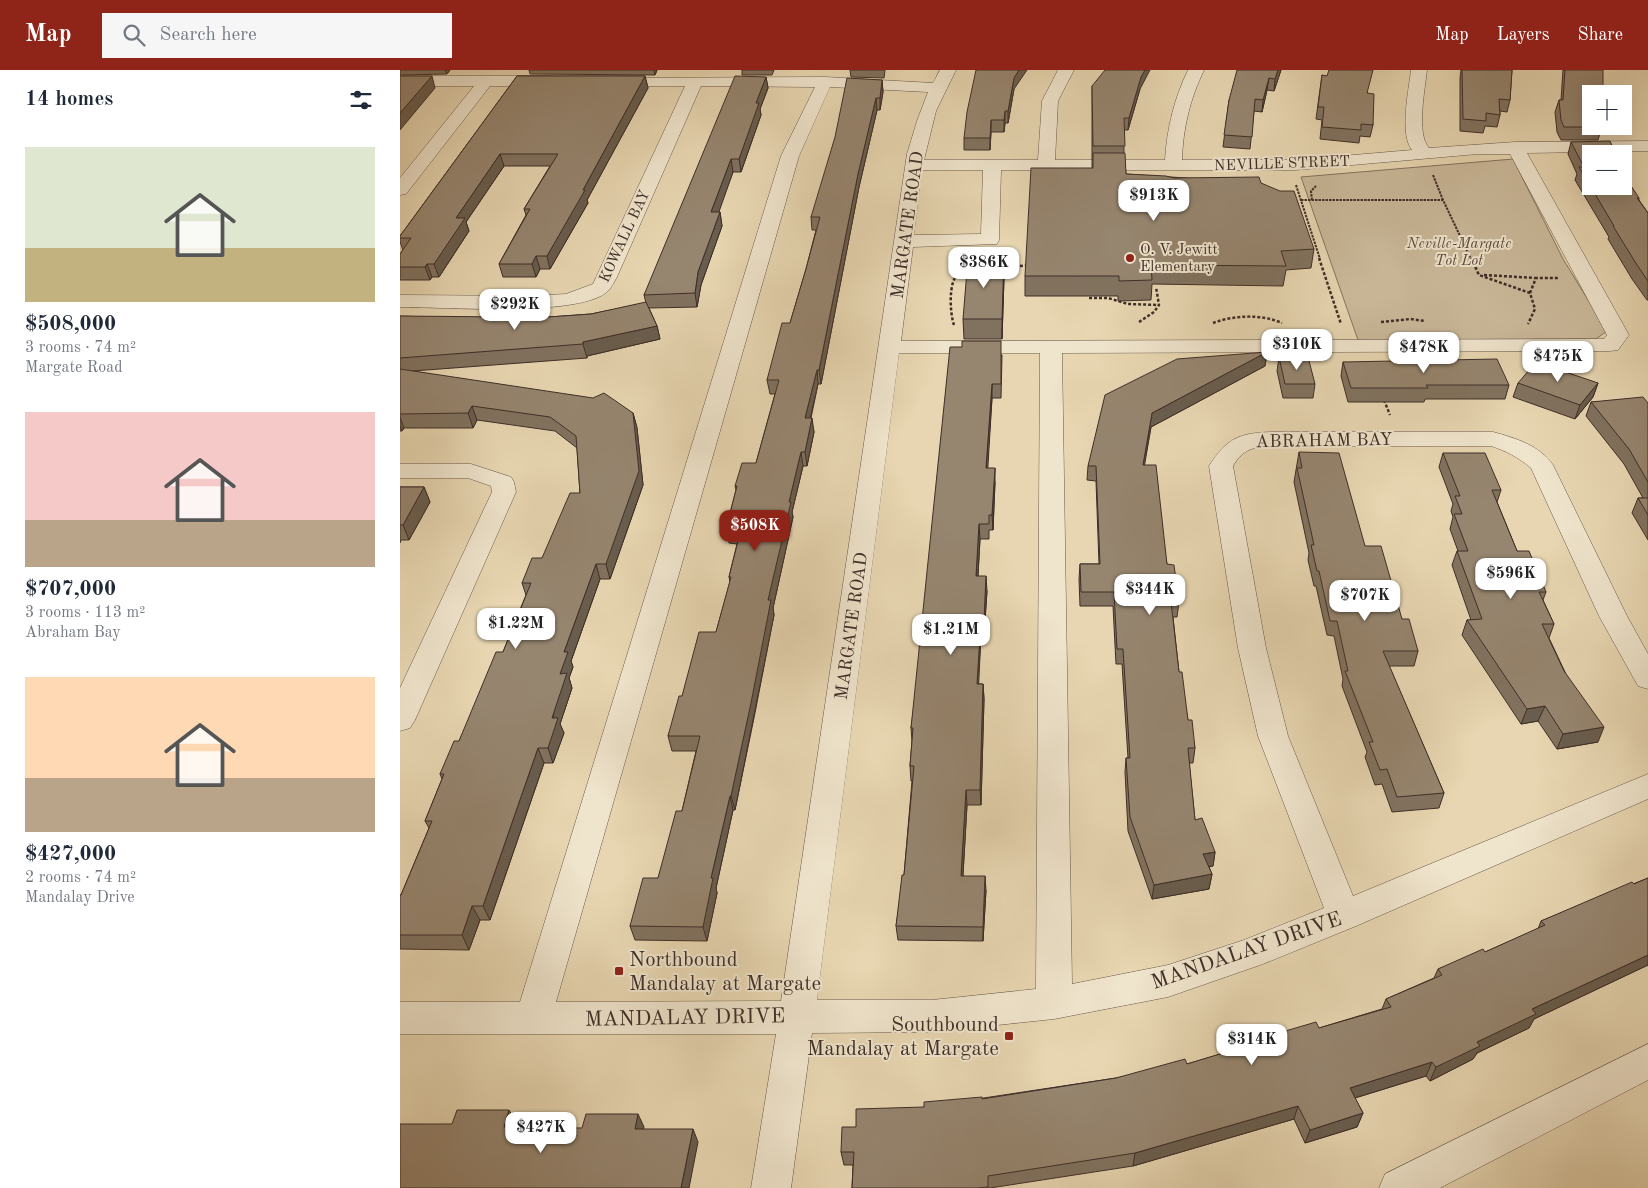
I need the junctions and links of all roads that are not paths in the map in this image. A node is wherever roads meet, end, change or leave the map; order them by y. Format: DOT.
graph roads {
  1 [pos="948,70"];
  2 [pos="1066,70"];
  3 [pos="1196,70"];
  4 [pos="1419,70"];
  5 [pos="400,81"];
  6 [pos="486,81"];
  7 [pos="566,81"];
  8 [pos="596,81"];
  9 [pos="695,82"];
  10 [pos="825,82"];
  11 [pos="937,88"];
  12 [pos="1648,146"];
  13 [pos="1515,147"];
  14 [pos="1426,154"];
  15 [pos="992,165"];
  16 [pos="1046,165"];
  17 [pos="1173,165"];
  18 [pos="915,166"];
  19 [pos="400,190"];
  20 [pos="905,241"];
  21 [pos="400,301"];
  22 [pos="1051,346"];
  23 [pos="889,347"];
  24 [pos="400,471"];
  25 [pos="1648,678"];
  26 [pos="400,720"];
  27 [pos="1648,786"];
  28 [pos="1344,916"];
  29 [pos="1054,1003"];
  30 [pos="796,1016"];
  31 [pos="400,1018"];
  32 [pos="533,1019"];
  33 [pos="1648,1061"];
  34 [pos="771,1188"];
  35 [pos="1399,1188"];
  1 -- 11 [label="street, MARGATE ROAD"];
  2 -- 16 [label="street"];
  3 -- 17 [label="street"];
  4 -- 14 [label="street"];
  5 -- 6 [label="street"];
  6 -- 7 [label="street"];
  6 -- 19 [label="street"];
  8 -- 9 [label="street"];
  9 -- 10 [label="street"];
  9 -- 21 [label="street, KOWALL BAY"];
  10 -- 11 [label="street"];
  10 -- 32 [label="street"];
  11 -- 18 [label="street, MARGATE ROAD"];
  12 -- 13 [label="street, NEVILLE STREET"];
  13 -- 14 [label="street, NEVILLE STREET"];
  13 -- 22 [label="street"];
  14 -- 17 [label="street, NEVILLE STREET"];
  15 -- 16 [label="street, NEVILLE STREET"];
  15 -- 18 [label="street, NEVILLE STREET"];
  15 -- 20 [label="street"];
  16 -- 17 [label="street, NEVILLE STREET"];
  18 -- 20 [label="street, MARGATE ROAD"];
  20 -- 23 [label="street, MARGATE ROAD"];
  22 -- 23 [label="street"];
  22 -- 29 [label="street"];
  23 -- 30 [label="street, MARGATE ROAD"];
  24 -- 26 [label="street"];
  25 -- 28 [label="street, ABRAHAM BAY"];
  27 -- 28 [label="street, MANDALAY DRIVE"];
  28 -- 29 [label="street, MANDALAY DRIVE"];
  29 -- 30 [label="street, MANDALAY DRIVE"];
  30 -- 32 [label="street, MANDALAY DRIVE"];
  30 -- 34 [label="street, MARGATE ROAD"];
  31 -- 32 [label="street, MANDALAY DRIVE"];
  33 -- 35 [label="street"];
}
